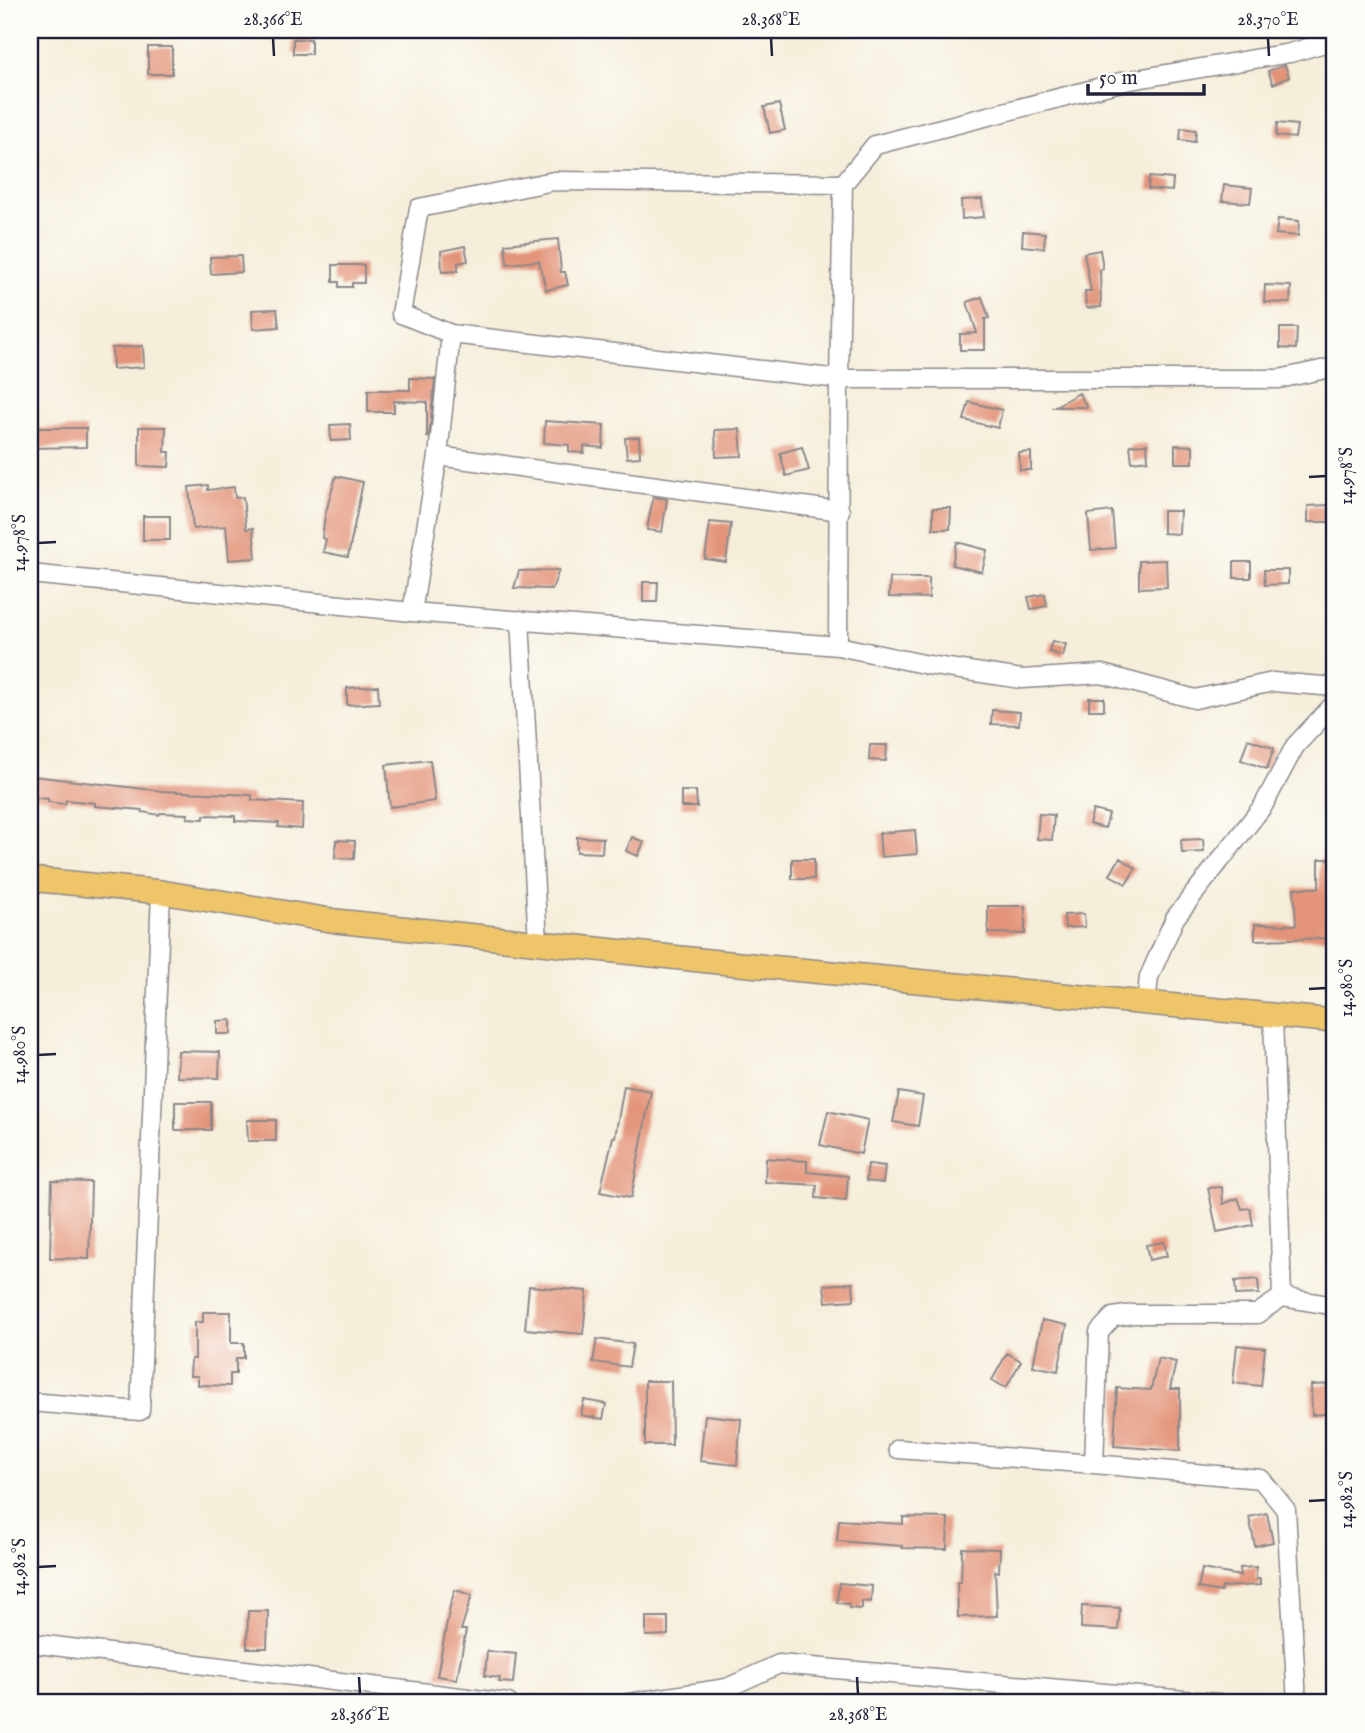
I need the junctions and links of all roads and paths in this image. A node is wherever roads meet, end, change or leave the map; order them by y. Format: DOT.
graph roads {
  1 [pos="1335,40"];
  2 [pos="843,184"];
  3 [pos="451,334"];
  4 [pos="1335,367"];
  5 [pos="839,379"];
  6 [pos="438,456"];
  7 [pos="840,511"];
  8 [pos="30,574"];
  9 [pos="412,612"];
  10 [pos="520,620"];
  11 [pos="838,646"];
  12 [pos="1335,688"];
  13 [pos="1335,703"];
  14 [pos="30,879"];
  15 [pos="160,892"];
  16 [pos="538,942"];
  17 [pos="1146,1004"];
  18 [pos="1273,1014"];
  19 [pos="1335,1021"];
  20 [pos="1282,1297"];
  21 [pos="1335,1306"];
  22 [pos="30,1402"];
  23 [pos="898,1449"];
  24 [pos="1094,1464"];
  25 [pos="30,1643"];
  26 [pos="508,1703"];
  27 [pos="629,1703"];
  28 [pos="1218,1703"];
  29 [pos="1297,1703"];
  1 -- 2 [label="street"];
  2 -- 3 [label="street"];
  2 -- 5 [label="street"];
  3 -- 5 [label="street"];
  3 -- 6 [label="street"];
  4 -- 5 [label="street"];
  5 -- 7 [label="street"];
  6 -- 7 [label="street"];
  6 -- 9 [label="street"];
  7 -- 11 [label="street"];
  8 -- 9 [label="street"];
  9 -- 10 [label="street"];
  10 -- 11 [label="street"];
  10 -- 16 [label="street"];
  11 -- 12 [label="street"];
  13 -- 17 [label="street"];
  14 -- 15 [label="main road"];
  15 -- 16 [label="main road"];
  15 -- 22 [label="street"];
  16 -- 17 [label="main road"];
  17 -- 18 [label="main road"];
  18 -- 19 [label="main road"];
  18 -- 20 [label="street"];
  20 -- 21 [label="street"];
  20 -- 24 [label="street"];
  23 -- 24 [label="street"];
  24 -- 29 [label="street"];
  25 -- 26 [label="street"];
  27 -- 28 [label="street"];
}
